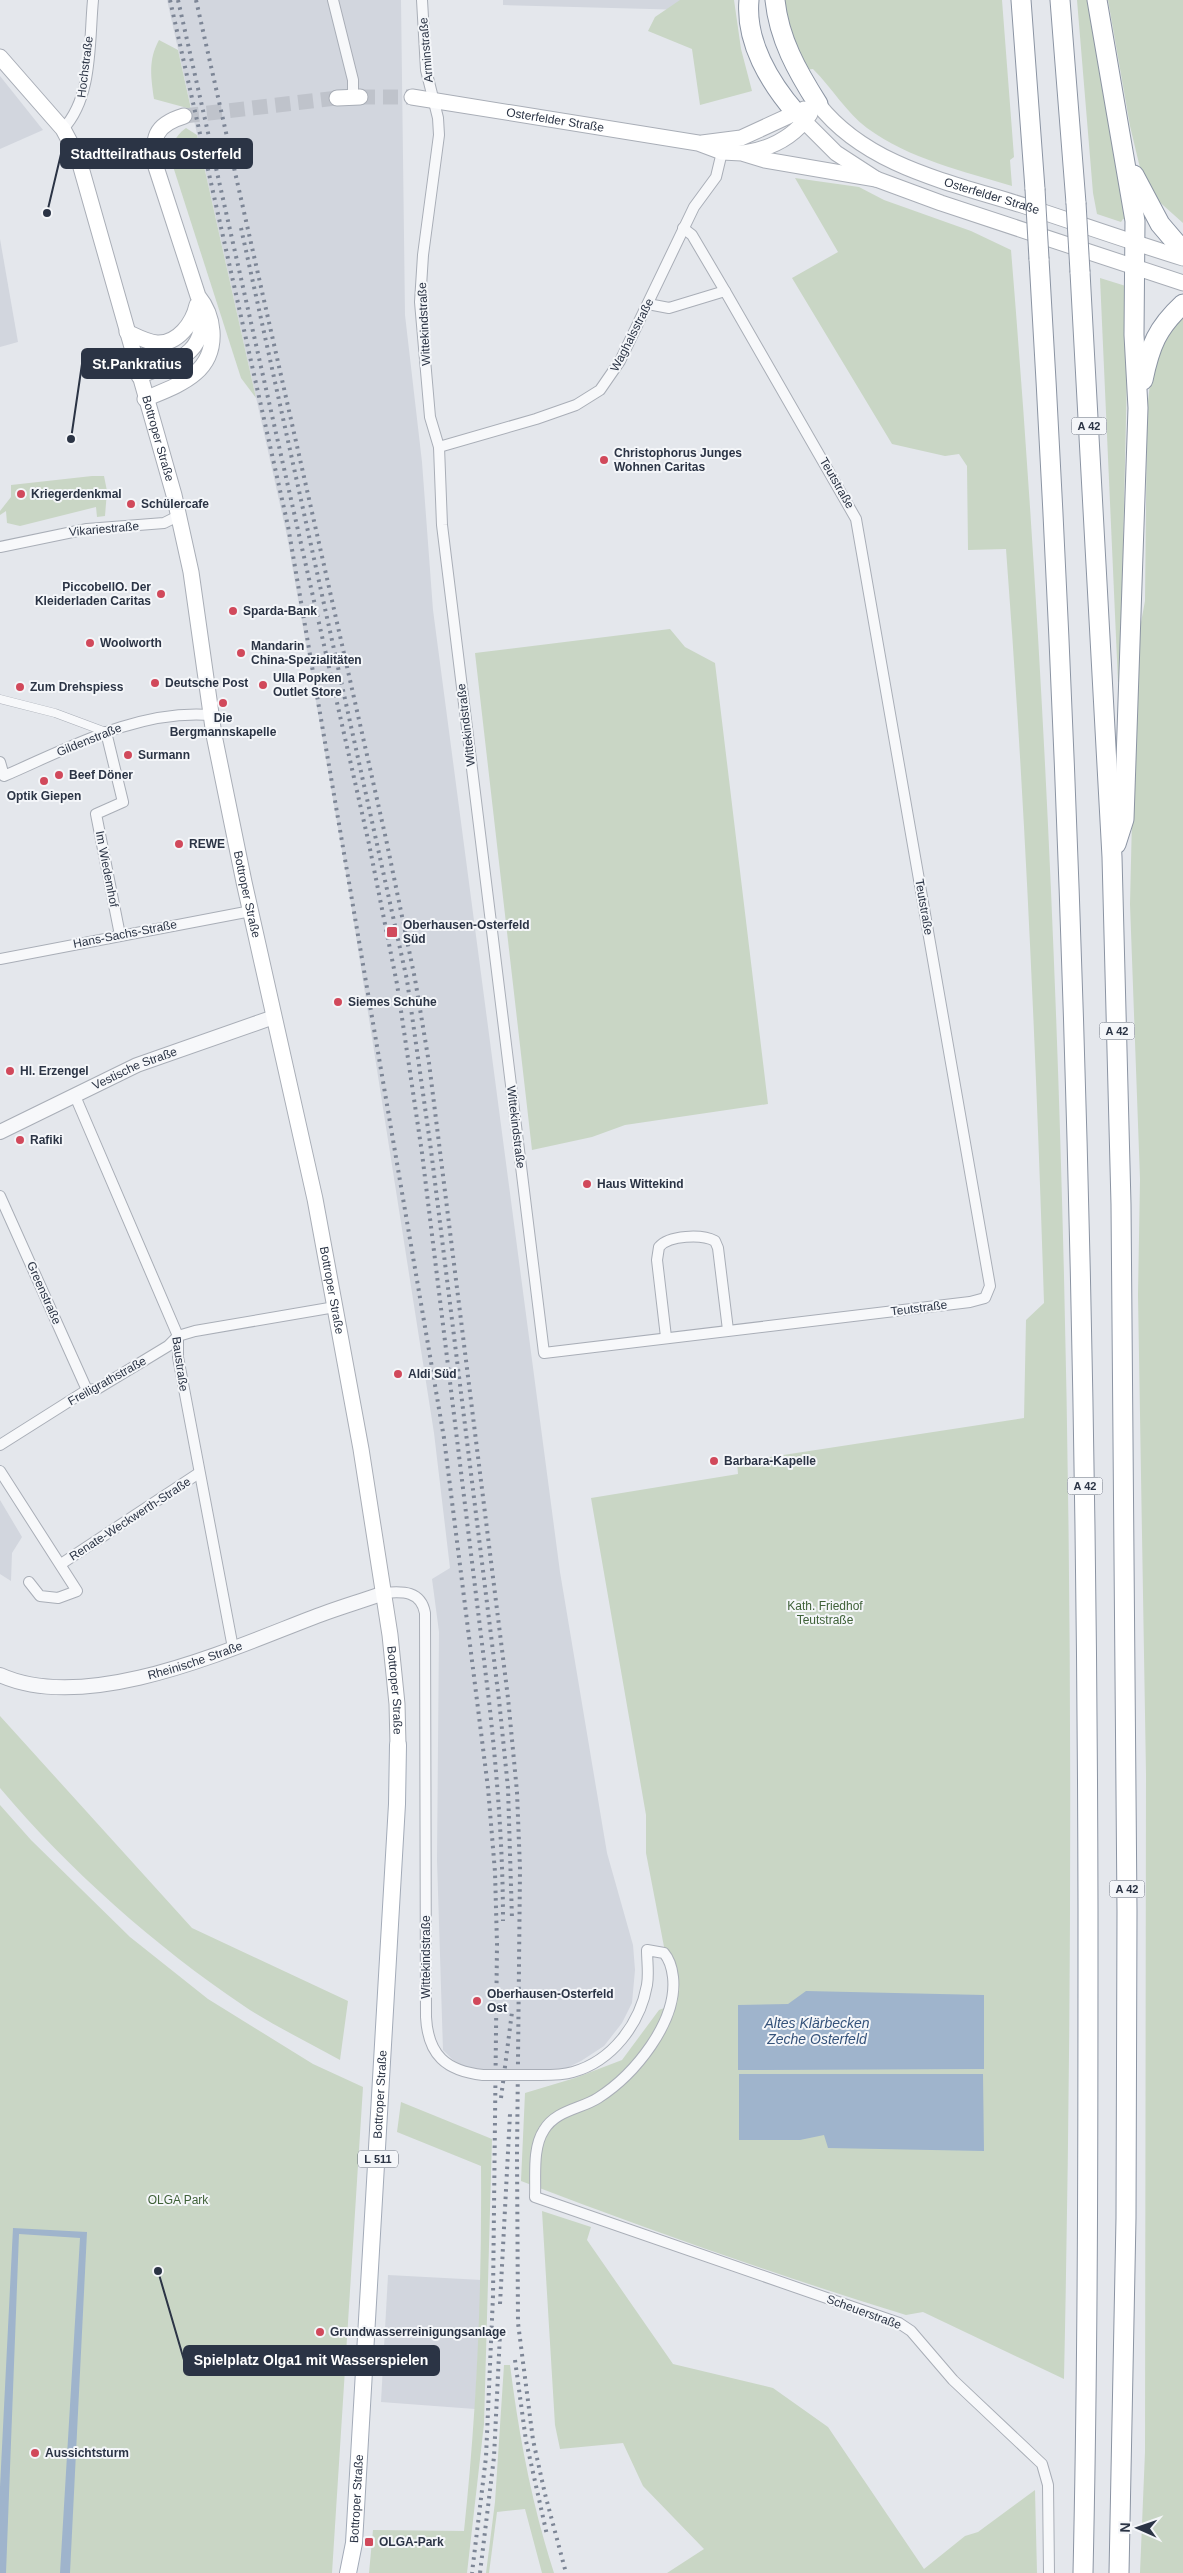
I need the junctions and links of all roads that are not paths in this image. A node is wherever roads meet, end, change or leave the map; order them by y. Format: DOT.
graph roads {
  1 [pos="93,0"];
  2 [pos="333,0"];
  3 [pos="422,0"];
  4 [pos="748,0"];
  5 [pos="775,0"];
  6 [pos="1008,0"];
  7 [pos="1021,0"];
  8 [pos="1060,0"];
  9 [pos="1097,0"];
  10 [pos="0,57"];
  11 [pos="1026,64"];
  12 [pos="357,97"];
  13 [pos="412,97"];
  14 [pos="337,98"];
  15 [pos="431,99"];
  16 [pos="818,104"];
  17 [pos="184,116"];
  18 [pos="800,118"];
  19 [pos="63,129"];
  20 [pos="698,143"];
  21 [pos="1123,149"];
  22 [pos="722,152"];
  23 [pos="742,154"];
  24 [pos="876,179"];
  25 [pos="683,228"];
  26 [pos="1135,242"];
  27 [pos="1183,252"];
  28 [pos="1183,258"];
  29 [pos="1135,268"];
  30 [pos="1183,283"];
  31 [pos="725,291"];
  32 [pos="198,296"];
  33 [pos="648,304"];
  34 [pos="1183,304"];
  35 [pos="127,332"];
  36 [pos="139,376"];
  37 [pos="145,399"];
  38 [pos="1138,408"];
  39 [pos="438,447"];
  40 [pos="178,516"];
  41 [pos="0,547"];
  42 [pos="0,699"];
  43 [pos="211,715"];
  44 [pos="106,732"];
  45 [pos="0,762"];
  46 [pos="2,776"];
  47 [pos="1112,857"];
  48 [pos="250,911"];
  49 [pos="120,935"];
  50 [pos="0,959"];
  51 [pos="274,1017"];
  52 [pos="75,1096"];
  53 [pos="0,1132"];
  54 [pos="0,1196"];
  55 [pos="336,1307"];
  56 [pos="728,1330"];
  57 [pos="178,1336"];
  58 [pos="666,1337"];
  59 [pos="544,1353"];
  60 [pos="88,1390"];
  61 [pos="0,1445"];
  62 [pos="0,1471"];
  63 [pos="199,1473"];
  64 [pos="61,1564"];
  65 [pos="28,1582"];
  66 [pos="384,1593"];
  67 [pos="233,1648"];
  68 [pos="0,1675"];
  69 [pos="398,1745"];
  70 [pos="535,2197"];
  71 [pos="348,2573"];
  72 [pos="1049,2573"];
  73 [pos="1083,2573"];
  74 [pos="1119,2573"];
  1 -- 19 [label="street, Hochstraße"];
  2 -- 12 [label="street"];
  3 -- 15 [label="street, Arminstraße"];
  4 -- 18 [label="highway"];
  5 -- 16 [label="highway"];
  6 -- 11 [label="highway"];
  7 -- 11 [label="highway, A 42"];
  8 -- 47 [label="highway, A 42, bridge"];
  9 -- 21 [label="highway"];
  10 -- 19 [label="main road, Bottroper Straße / L 511"];
  11 -- 73 [label="highway, A 42, bridge"];
  12 -- 14 [label="main road"];
  13 -- 15 [label="main road, Osterfelder Straße"];
  15 -- 20 [label="main road, Osterfelder Straße"];
  15 -- 39 [label="street, Wittekindstraße"];
  16 -- 18 [label="main road, Osterfelder Straße"];
  16 -- 26 [label="main road, Osterfelder Straße"];
  17 -- 32 [label="main road"];
  18 -- 20 [label="main road, Osterfelder Straße"];
  18 -- 23 [label="main road, Osterfelder Straße"];
  18 -- 24 [label="main road, Osterfelder Straße"];
  19 -- 35 [label="main road, Bottroper Straße / L 511"];
  20 -- 22 [label="main road, Osterfelder Straße"];
  21 -- 26 [label="highway"];
  21 -- 27 [label="highway"];
  22 -- 23 [label="main road, Osterfelder Straße"];
  22 -- 25 [label="street, Waghalsstraße"];
  23 -- 24 [label="main road, Osterfelder Straße"];
  24 -- 29 [label="main road, Osterfelder Straße"];
  25 -- 31 [label="street, Teutstraße"];
  25 -- 33 [label="street, Waghalsstraße"];
  26 -- 28 [label="main road, Osterfelder Straße"];
  26 -- 29 [label="highway"];
  29 -- 30 [label="main road, Osterfelder Straße"];
  29 -- 38 [label="highway"];
  31 -- 33 [label="street"];
  31 -- 56 [label="street, Teutstraße"];
  32 -- 35 [label="main road"];
  32 -- 36 [label="main road"];
  32 -- 37 [label="main road"];
  33 -- 39 [label="street, Waghalsstraße"];
  34 -- 38 [label="highway"];
  35 -- 36 [label="main road, Bottroper Straße / L 511"];
  36 -- 37 [label="main road, Bottroper Straße / L 511"];
  37 -- 40 [label="main road, Bottroper Straße / L 511"];
  38 -- 47 [label="highway"];
  39 -- 59 [label="street, Wittekindstraße"];
  40 -- 41 [label="street, Vikariestraße"];
  40 -- 43 [label="main road, Bottroper Straße / L 511"];
  42 -- 44 [label="street"];
  43 -- 44 [label="street, Gildenstraße"];
  43 -- 48 [label="main road, Bottroper Straße / L 511"];
  44 -- 46 [label="street, Gildenstraße"];
  44 -- 49 [label="street, Im Wiedemhof"];
  45 -- 46 [label="street"];
  47 -- 74 [label="highway, A 42"];
  48 -- 49 [label="street, Hans-Sachs-Straße"];
  48 -- 51 [label="main road, Bottroper Straße / L 511"];
  49 -- 50 [label="street, Hans-Sachs-Straße"];
  51 -- 52 [label="street, Vestische Straße"];
  51 -- 55 [label="main road, Bottroper Straße / L 511"];
  52 -- 53 [label="street, Vestische Straße"];
  52 -- 57 [label="street, Baustraße"];
  54 -- 60 [label="street, Greenstraße"];
  55 -- 57 [label="street, Freiligrathstraße"];
  55 -- 66 [label="main road, Bottroper Straße / L 511"];
  56 -- 58 [label="street, Teutstraße"];
  56 -- 58 [label="street"];
  57 -- 60 [label="street, Freiligrathstraße"];
  57 -- 63 [label="street, Baustraße"];
  58 -- 59 [label="street, Teutstraße"];
  60 -- 61 [label="street, Freiligrathstraße"];
  62 -- 64 [label="street, Renate-Weckwerth-Straße"];
  63 -- 64 [label="street, Renate-Weckwerth-Straße"];
  63 -- 67 [label="street, Baustraße"];
  64 -- 65 [label="street, Renate-Weckwerth-Straße"];
  66 -- 67 [label="street, Rheinische Straße"];
  66 -- 69 [label="main road, Bottroper Straße / L 511"];
  66 -- 70 [label="street, Wittekindstraße, bridge"];
  67 -- 68 [label="street, Rheinische Straße"];
  69 -- 71 [label="main road, Bottroper Straße / L 511"];
  70 -- 72 [label="street, Scheuerstraße"];
}
